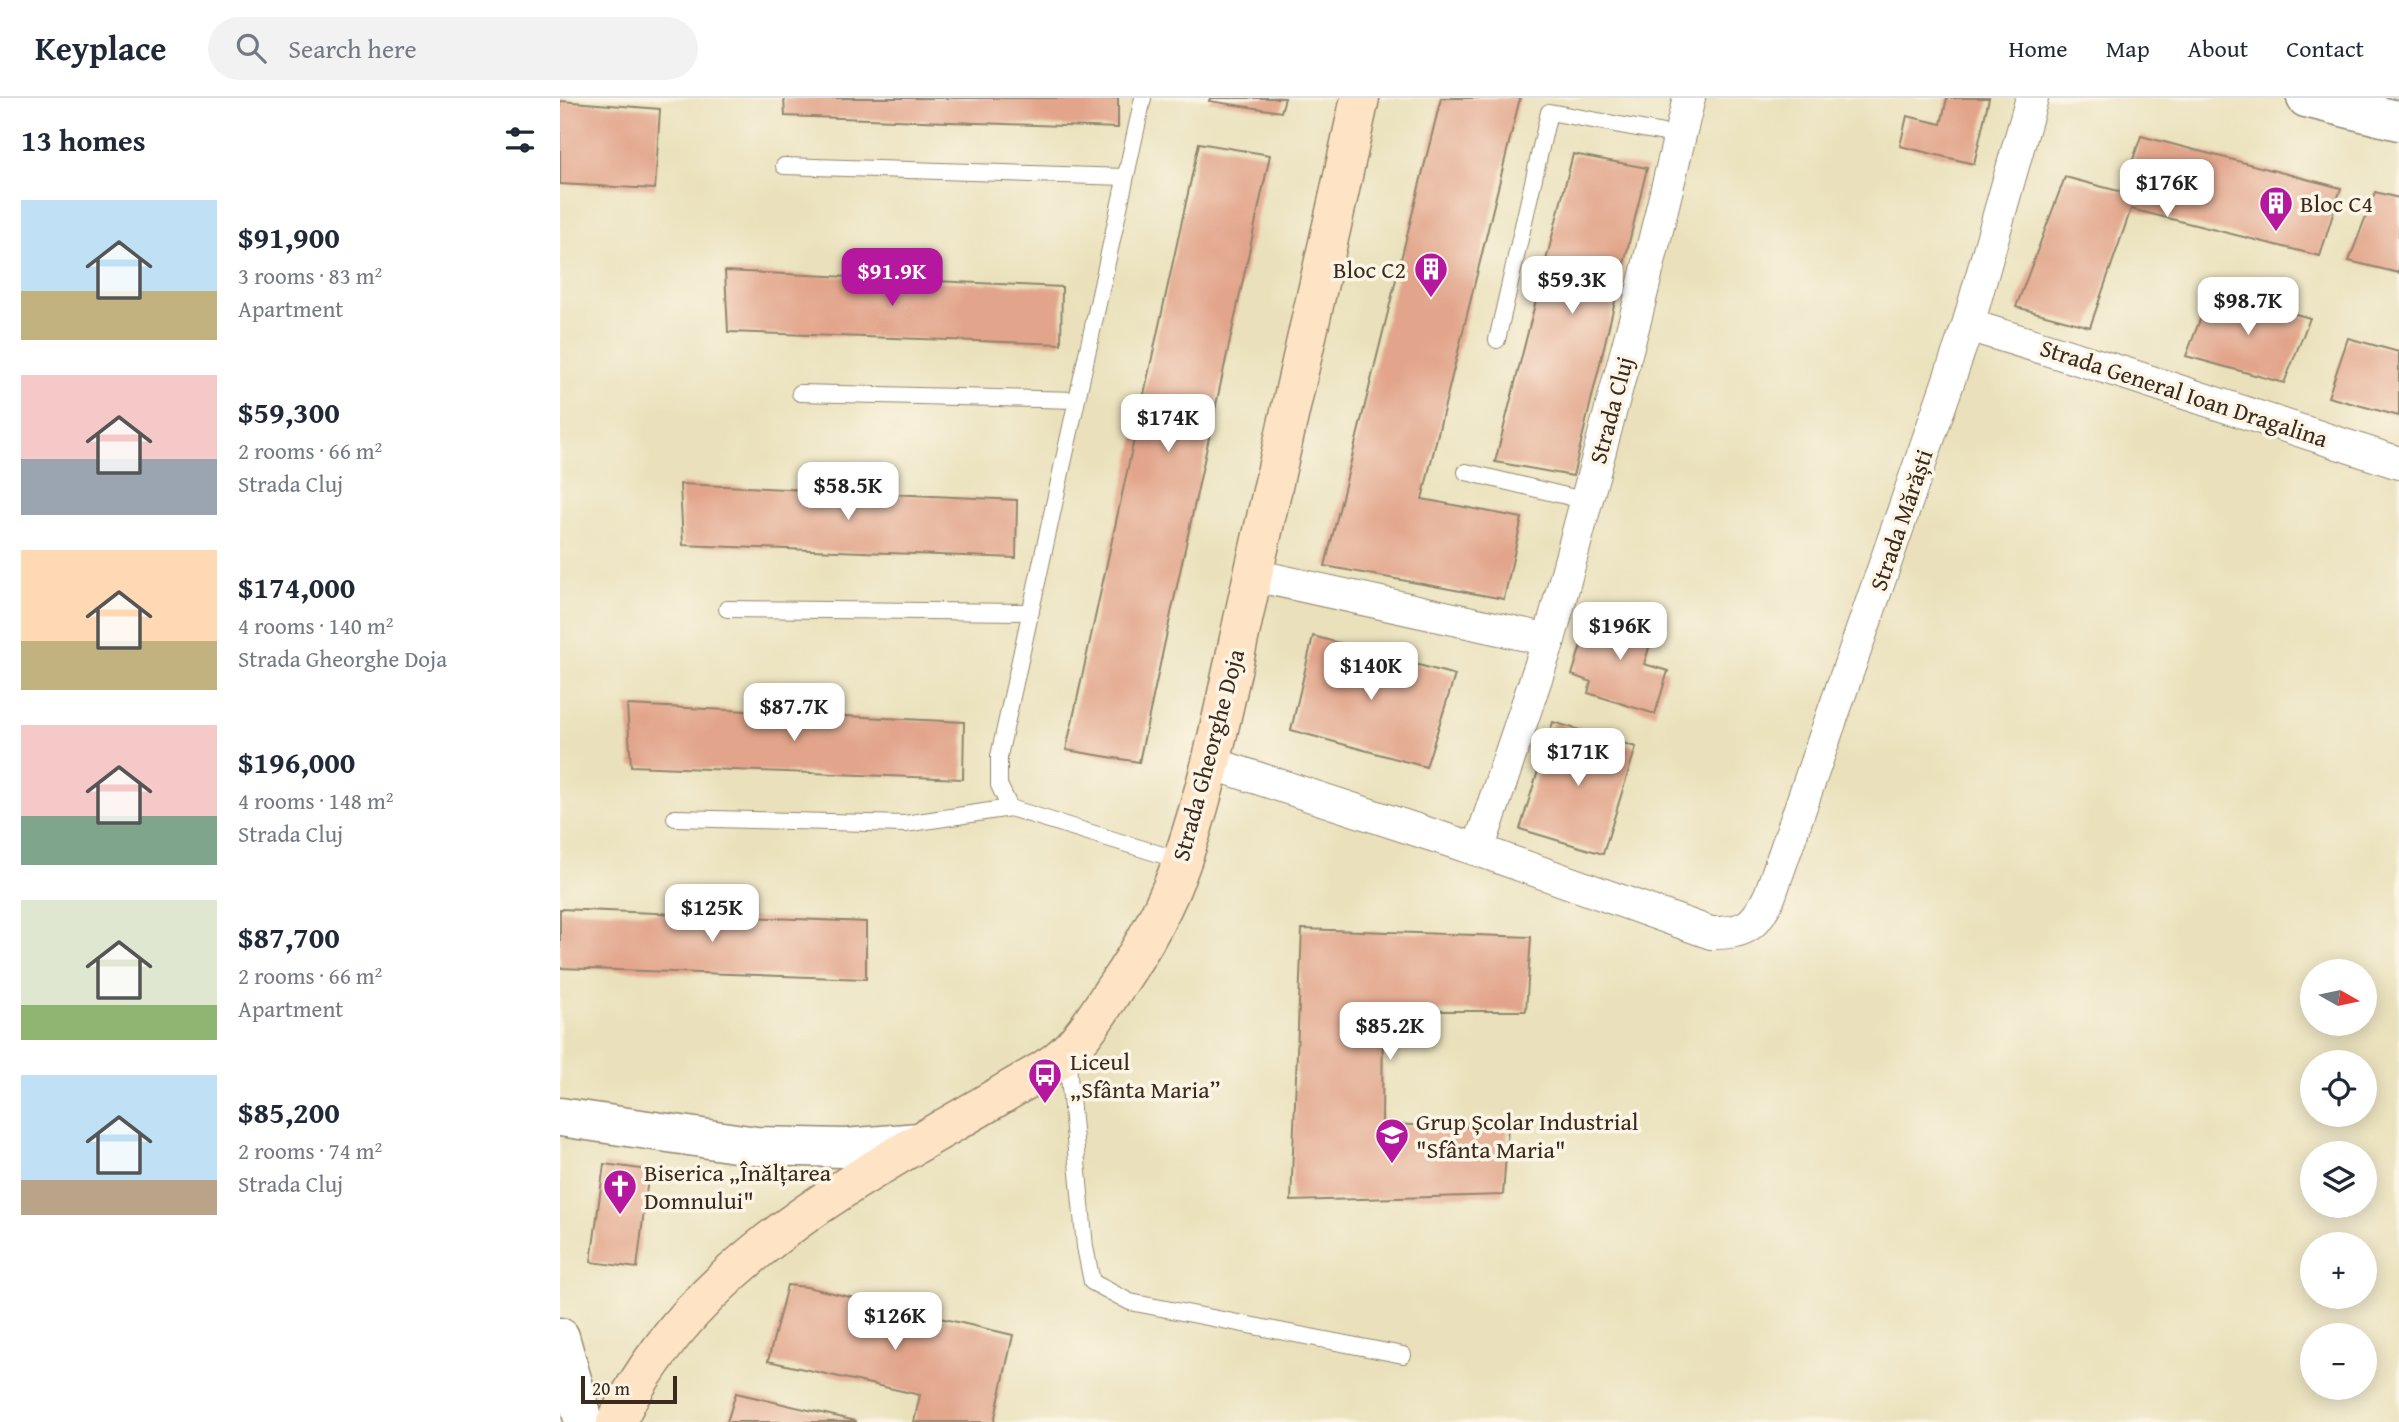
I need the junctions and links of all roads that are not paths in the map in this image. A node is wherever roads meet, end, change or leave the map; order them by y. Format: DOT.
graph roads {
  1 [pos="1143,98"];
  2 [pos="1360,98"];
  3 [pos="1689,98"];
  4 [pos="2032,98"];
  5 [pos="2306,98"];
  6 [pos="2399,121"];
  7 [pos="1680,136"];
  8 [pos="784,166"];
  9 [pos="1125,177"];
  10 [pos="1968,325"];
  11 [pos="1497,340"];
  12 [pos="800,393"];
  13 [pos="1077,400"];
  14 [pos="2399,463"];
  15 [pos="1466,472"];
  16 [pos="1587,501"];
  17 [pos="1253,575"];
  18 [pos="727,609"];
  19 [pos="1031,612"];
  20 [pos="1549,640"];
  21 [pos="1211,763"];
  22 [pos="1010,808"];
  23 [pos="675,818"];
  24 [pos="1478,850"];
  25 [pos="1182,861"];
  26 [pos="1067,1053"];
  27 [pos="560,1117"];
  28 [pos="919,1142"];
  29 [pos="560,1337"];
  30 [pos="1403,1354"];
  31 [pos="584,1422"];
  32 [pos="616,1422"];
  1 -- 9 [label="lane"];
  2 -- 17 [label="main road, Strada Gheorghe Doja"];
  3 -- 7 [label="street, Strada Cluj"];
  4 -- 10 [label="street, Strada Mărăști"];
  5 -- 6 [label="street"];
  7 -- 11 [label="lane"];
  7 -- 16 [label="street, Strada Cluj"];
  8 -- 9 [label="lane"];
  9 -- 13 [label="lane"];
  10 -- 14 [label="street, Strada General Ioan Dragalina"];
  10 -- 24 [label="street, Strada Mărăști"];
  12 -- 13 [label="lane"];
  13 -- 19 [label="lane"];
  15 -- 16 [label="lane"];
  16 -- 20 [label="street, Strada Cluj"];
  17 -- 20 [label="street"];
  17 -- 21 [label="main road, Strada Gheorghe Doja"];
  18 -- 19 [label="lane"];
  19 -- 22 [label="lane"];
  20 -- 24 [label="street, Strada Cluj"];
  21 -- 24 [label="street"];
  21 -- 25 [label="main road, Strada Gheorghe Doja"];
  22 -- 23 [label="lane"];
  22 -- 25 [label="lane"];
  25 -- 26 [label="main road, Strada Gheorghe Doja"];
  26 -- 28 [label="main road, Strada Gheorghe Doja"];
  26 -- 30 [label="lane"];
  27 -- 28 [label="street"];
  28 -- 32 [label="main road, Strada Gheorghe Doja"];
  29 -- 31 [label="street"];
}
